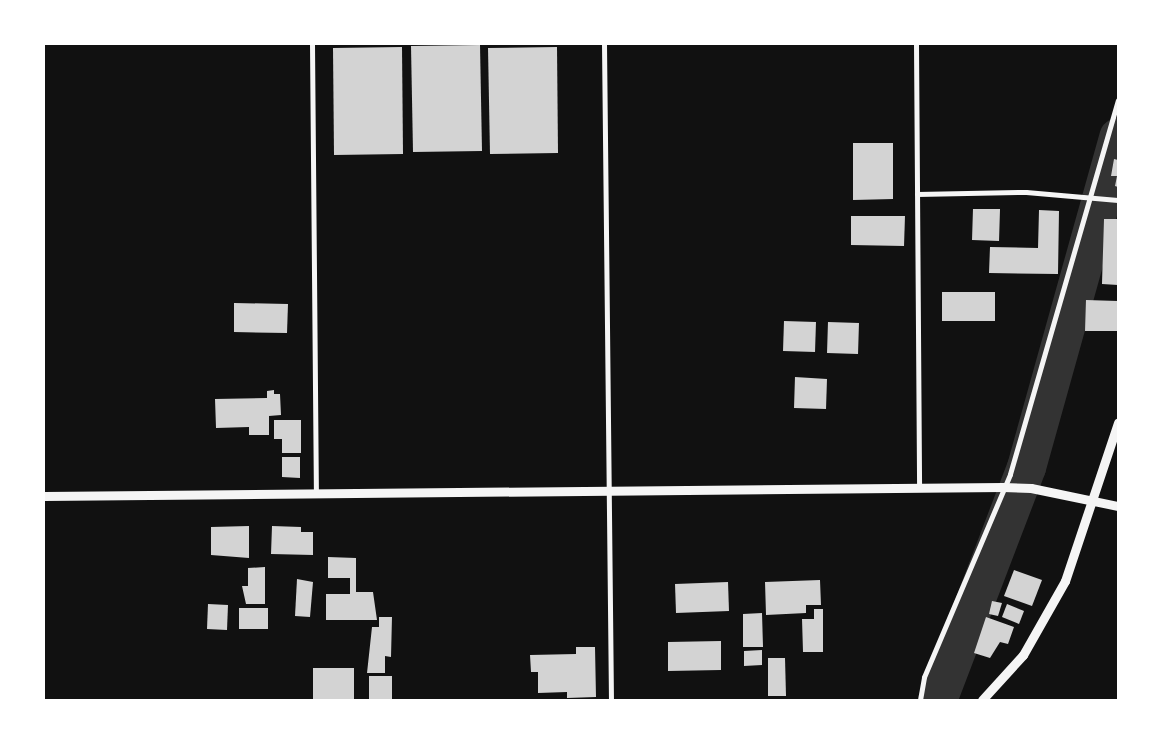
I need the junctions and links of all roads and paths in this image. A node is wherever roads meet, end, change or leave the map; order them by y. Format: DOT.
graph roads {
  1 [pos="312,44"];
  2 [pos="604,44"];
  3 [pos="916,44"];
  4 [pos="1118,100"];
  5 [pos="917,194"];
  6 [pos="1088,198"];
  7 [pos="1118,200"];
  8 [pos="1118,424"];
  9 [pos="919,487"];
  10 [pos="1003,487"];
  11 [pos="609,492"];
  12 [pos="316,494"];
  13 [pos="44,496"];
  14 [pos="1092,500"];
  15 [pos="1118,506"];
  16 [pos="611,700"];
  17 [pos="920,700"];
  18 [pos="982,700"];
  1 -- 12 [label="street"];
  2 -- 11 [label="street"];
  3 -- 5 [label="street"];
  4 -- 6 [label="street"];
  5 -- 6 [label="street"];
  5 -- 9 [label="street"];
  6 -- 7 [label="street"];
  6 -- 10 [label="street"];
  8 -- 14 [label="street"];
  9 -- 10 [label="street"];
  9 -- 11 [label="street"];
  10 -- 14 [label="street"];
  10 -- 17 [label="street"];
  11 -- 12 [label="street"];
  11 -- 16 [label="street"];
  12 -- 13 [label="street"];
  14 -- 15 [label="street"];
  14 -- 18 [label="street"];
}
